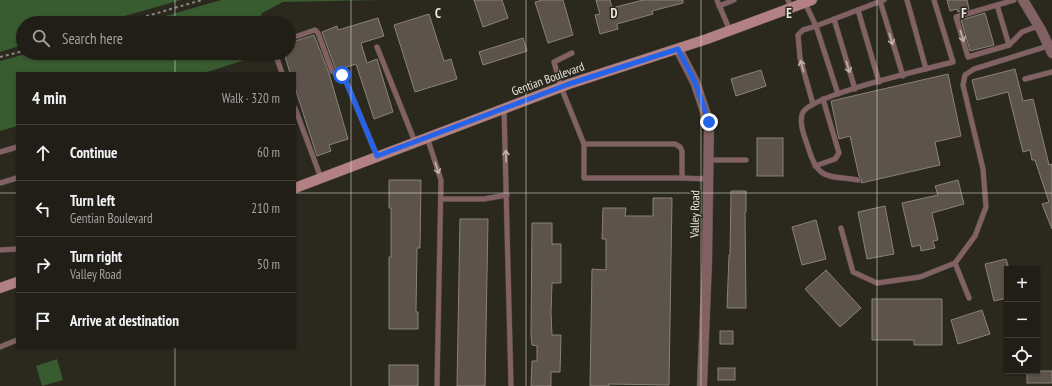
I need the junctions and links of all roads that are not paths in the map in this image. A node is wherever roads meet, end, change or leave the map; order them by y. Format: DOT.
graph roads {
  1 [pos="717,0"];
  2 [pos="734,0"];
  3 [pos="907,0"];
  4 [pos="934,0"];
  5 [pos="1014,0"];
  6 [pos="1023,0"];
  7 [pos="808,1"];
  8 [pos="882,1"];
  9 [pos="790,4"];
  10 [pos="997,5"];
  11 [pos="719,6"];
  12 [pos="858,10"];
  13 [pos="834,19"];
  14 [pos="816,26"];
  15 [pos="1038,26"];
  16 [pos="730,31"];
  17 [pos="296,37"];
  18 [pos="1009,45"];
  19 [pos="377,47"];
  20 [pos="678,49"];
  21 [pos="1050,49"];
  22 [pos="572,53"];
  23 [pos="277,60"];
  24 [pos="926,69"];
  25 [pos="282,72"];
  26 [pos="1052,72"];
  27 [pos="902,76"];
  28 [pos="1026,79"];
  29 [pos="879,82"];
  30 [pos="561,87"];
  31 [pos="855,89"];
  32 [pos="838,94"];
  33 [pos="822,99"];
  34 [pos="813,104"];
  35 [pos="504,108"];
  36 [pos="296,111"];
  37 [pos="427,137"];
  38 [pos="415,142"];
  39 [pos="584,144"];
  40 [pos="16,147"];
  41 [pos="0,152"];
  42 [pos="377,156"];
  43 [pos="709,160"];
  44 [pos="746,160"];
  45 [pos="815,166"];
  46 [pos="16,178"];
  47 [pos="321,178"];
  48 [pos="682,178"];
  49 [pos="708,179"];
  50 [pos="858,180"];
  51 [pos="0,183"];
  52 [pos="296,188"];
  53 [pos="507,196"];
  54 [pos="441,199"];
  55 [pos="841,228"];
  56 [pos="16,249"];
  57 [pos="0,250"];
  58 [pos="955,263"];
  59 [pos="16,282"];
  60 [pos="0,288"];
  61 [pos="969,298"];
  62 [pos="16,340"];
  63 [pos="0,346"];
  64 [pos="437,386"];
  65 [pos="511,386"];
  66 [pos="702,386"];
  1 -- 11 [label="lane"];
  2 -- 11 [label="lane"];
  3 -- 24 [label="lane"];
  4 -- 24 [label="lane"];
  5 -- 10 [label="lane"];
  6 -- 15 [label="street"];
  7 -- 9 [label="main road, Gentian Boulevard"];
  7 -- 14 [label="lane"];
  8 -- 12 [label="lane"];
  8 -- 27 [label="lane, one-way"];
  9 -- 16 [label="main road, Gentian Boulevard"];
  10 -- 18 [label="lane"];
  10 -- 18 [label="lane, one-way"];
  11 -- 16 [label="lane"];
  12 -- 13 [label="lane"];
  12 -- 29 [label="lane"];
  13 -- 14 [label="lane"];
  13 -- 31 [label="lane, one-way"];
  14 -- 32 [label="lane"];
  34 -- 14 [label="lane, one-way"];
  15 -- 18 [label="lane"];
  15 -- 21 [label="street"];
  16 -- 20 [label="main road, Gentian Boulevard"];
  17 -- 42 [label="lane"];
  19 -- 38 [label="lane"];
  20 -- 30 [label="main road, Gentian Boulevard"];
  20 -- 43 [label="street, Valley Road"];
  21 -- 58 [label="lane"];
  22 -- 30 [label="lane"];
  23 -- 25 [label="lane"];
  24 -- 27 [label="lane"];
  26 -- 28 [label="lane"];
  27 -- 29 [label="lane"];
  29 -- 31 [label="lane"];
  30 -- 35 [label="main road, Gentian Boulevard"];
  30 -- 39 [label="lane"];
  31 -- 32 [label="lane"];
  32 -- 33 [label="lane"];
  33 -- 34 [label="lane"];
  33 -- 45 [label="lane"];
  34 -- 45 [label="lane"];
  35 -- 37 [label="main road, Gentian Boulevard"];
  53 -- 35 [label="lane, one-way"];
  36 -- 47 [label="lane"];
  37 -- 38 [label="main road, Gentian Boulevard"];
  37 -- 54 [label="lane, one-way"];
  38 -- 42 [label="main road, Gentian Boulevard"];
  39 -- 48 [label="lane"];
  39 -- 48 [label="lane"];
  40 -- 41 [label="lane"];
  42 -- 47 [label="main road, Gentian Boulevard"];
  43 -- 44 [label="lane"];
  43 -- 49 [label="street, Valley Road"];
  45 -- 50 [label="lane"];
  46 -- 51 [label="lane"];
  47 -- 52 [label="main road, Gentian Boulevard"];
  48 -- 49 [label="lane"];
  49 -- 66 [label="street, Valley Road"];
  53 -- 54 [label="lane"];
  53 -- 65 [label="lane"];
  54 -- 64 [label="lane"];
  55 -- 58 [label="lane"];
  56 -- 57 [label="lane"];
  58 -- 61 [label="lane"];
  59 -- 60 [label="main road"];
  62 -- 63 [label="lane"];
}
